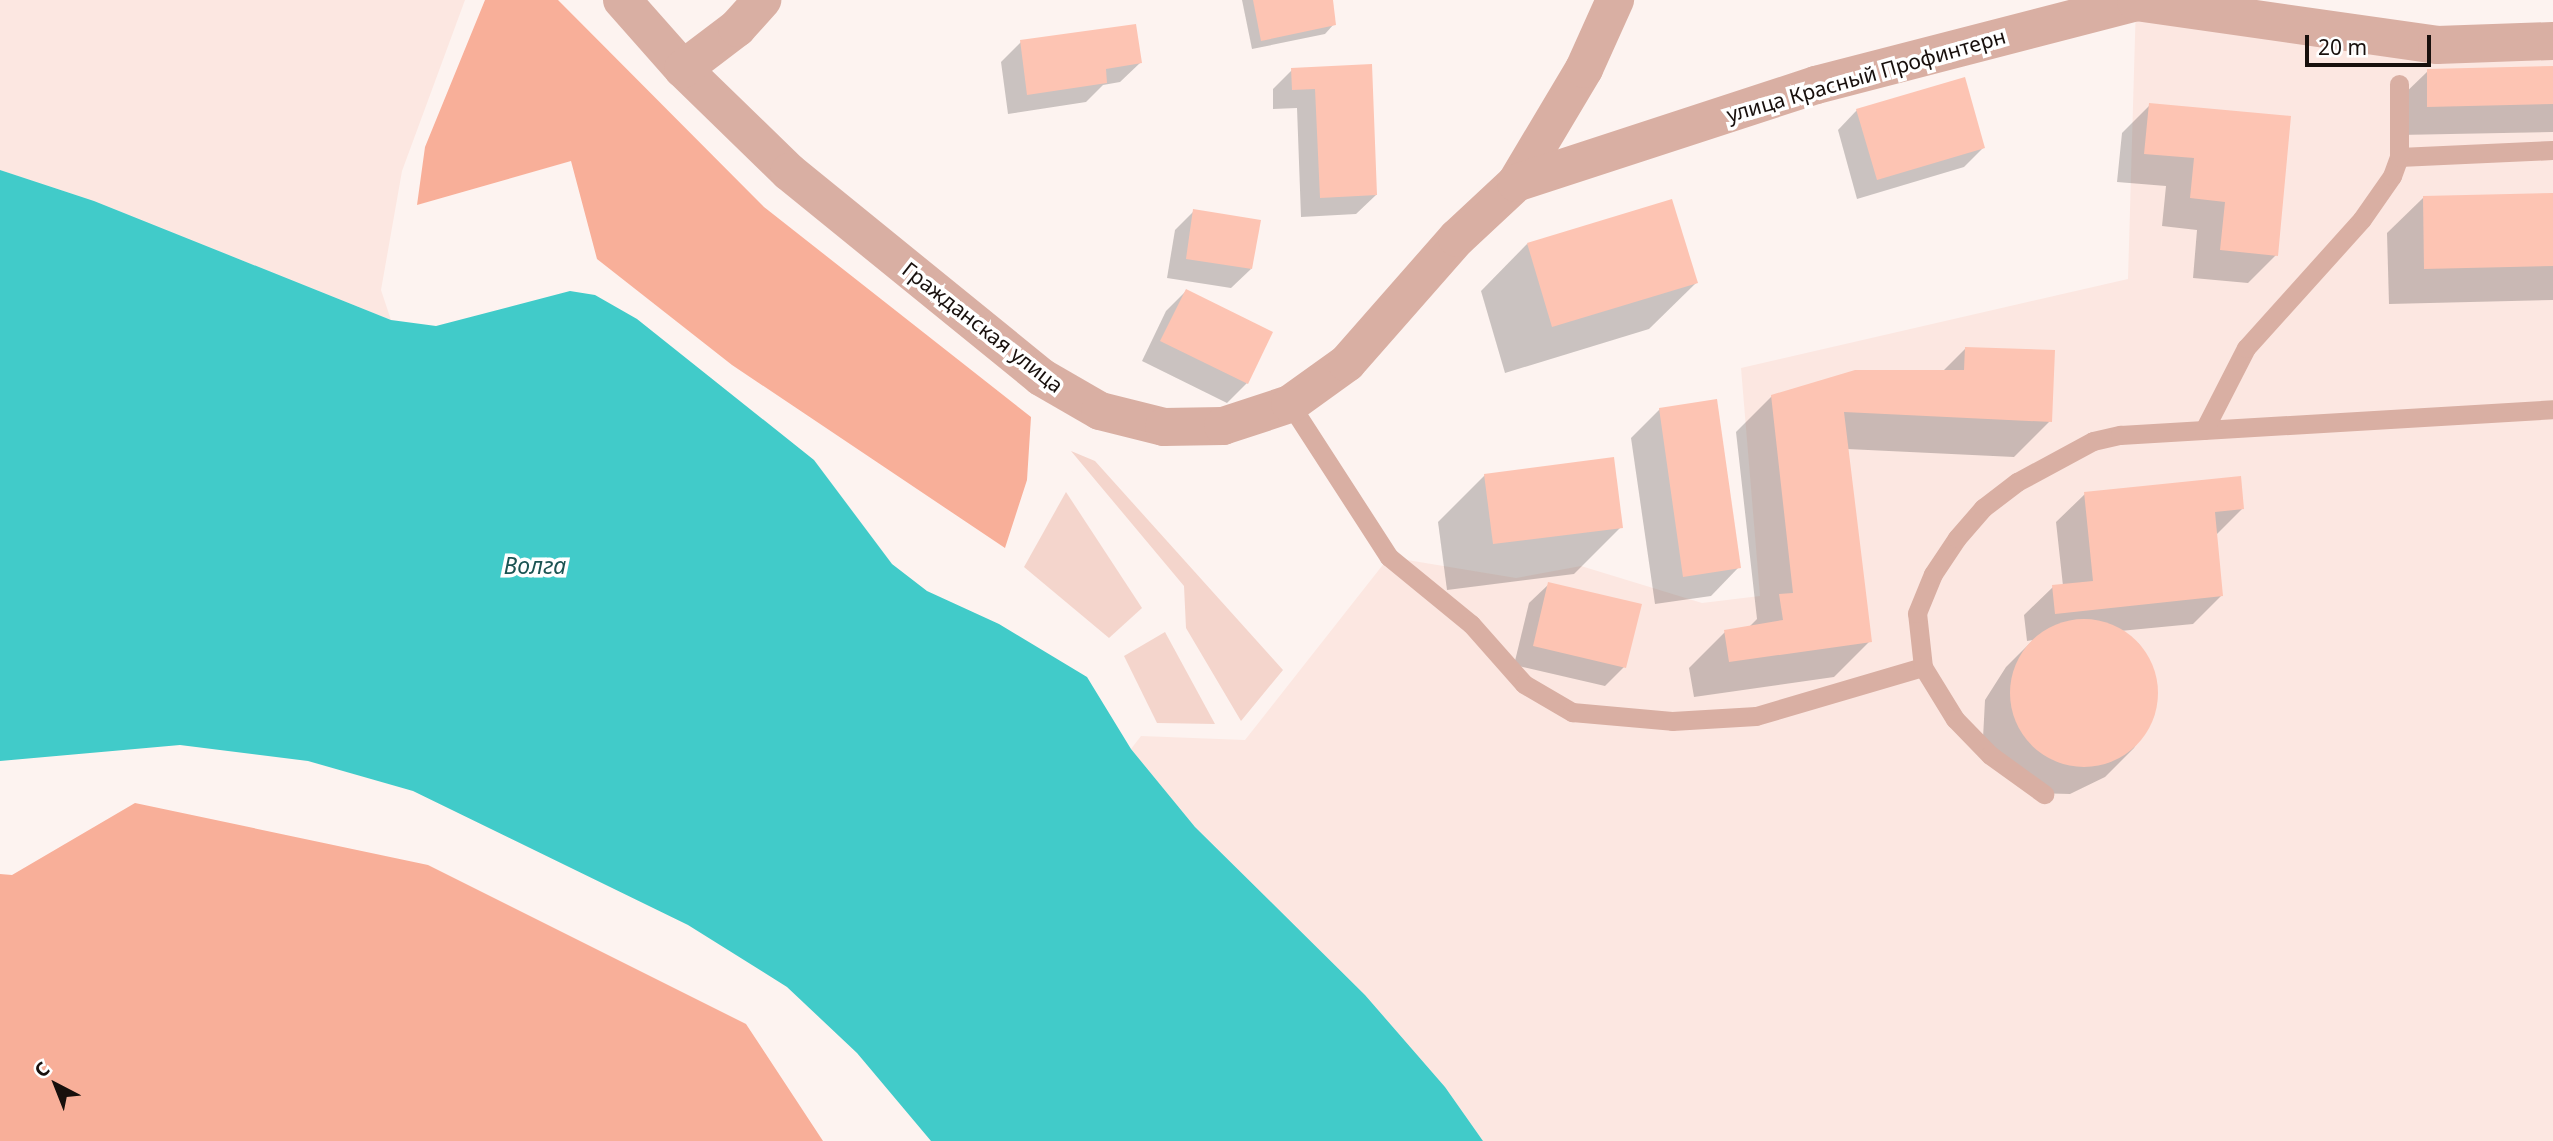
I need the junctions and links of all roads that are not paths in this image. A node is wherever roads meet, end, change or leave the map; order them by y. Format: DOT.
graph roads {
  1 [pos="622,0"];
  2 [pos="762,0"];
  3 [pos="1615,0"];
  4 [pos="2137,1"];
  5 [pos="2553,41"];
  6 [pos="684,69"];
  7 [pos="2399,84"];
  8 [pos="2553,150"];
  9 [pos="2399,157"];
  10 [pos="1516,183"];
  11 [pos="1290,404"];
  12 [pos="2553,409"];
  13 [pos="2204,430"];
  14 [pos="1923,667"];
  15 [pos="2044,794"];
  1 -- 6 [label="street, Гражданская улица"];
  2 -- 6 [label="street"];
  3 -- 10 [label="street"];
  4 -- 5 [label="street"];
  4 -- 10 [label="street, улица Красный Профинтерн"];
  6 -- 11 [label="street, Гражданская улица"];
  7 -- 9 [label="lane"];
  8 -- 9 [label="lane"];
  9 -- 13 [label="lane"];
  10 -- 11 [label="street, Гражданская улица"];
  11 -- 14 [label="lane"];
  12 -- 13 [label="lane"];
  13 -- 14 [label="lane"];
  14 -- 15 [label="lane"];
}
